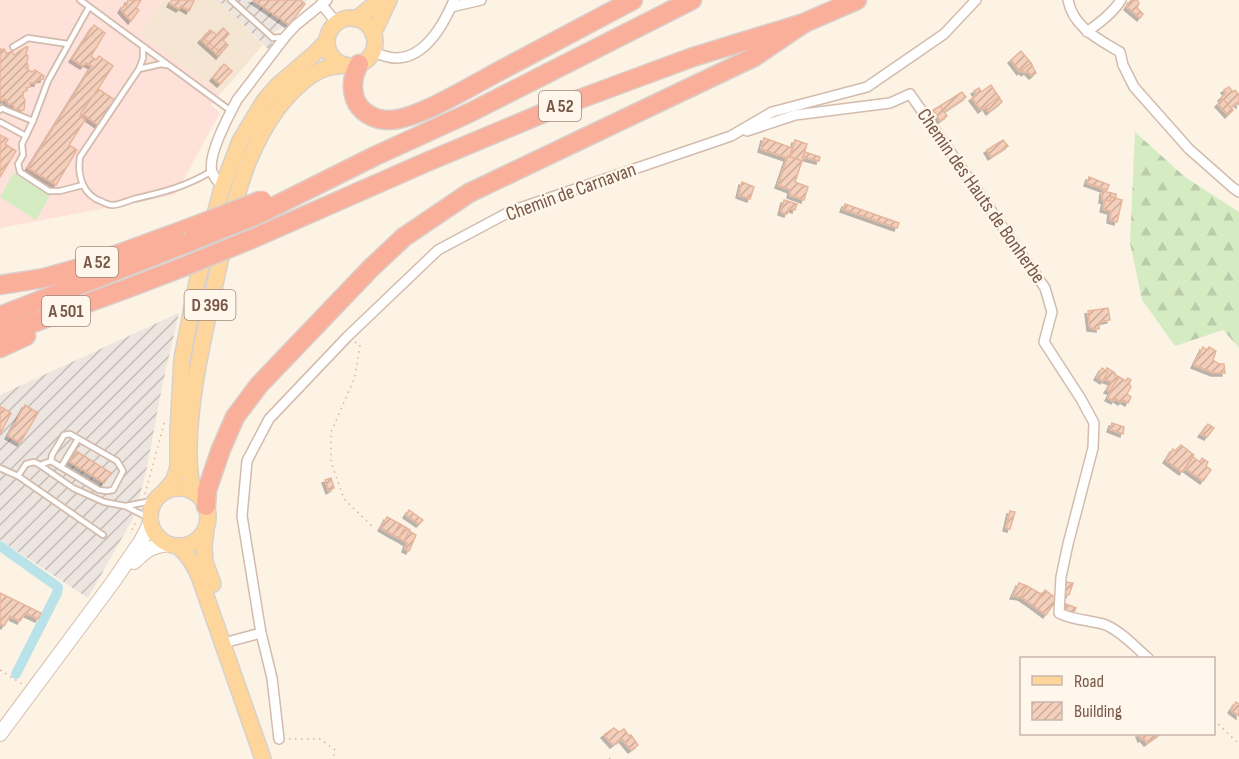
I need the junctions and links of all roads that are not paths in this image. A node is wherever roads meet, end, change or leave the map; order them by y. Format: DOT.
graph roads {
  1 [pos="80,0"];
  2 [pos="231,0"];
  3 [pos="380,0"];
  4 [pos="389,0"];
  5 [pos="481,0"];
  6 [pos="633,0"];
  7 [pos="692,0"];
  8 [pos="857,0"];
  9 [pos="976,0"];
  10 [pos="1068,0"];
  11 [pos="1121,0"];
  12 [pos="322,2"];
  13 [pos="452,4"];
  14 [pos="89,7"];
  15 [pos="356,19"];
  16 [pos="337,23"];
  17 [pos="804,23"];
  18 [pos="1087,32"];
  19 [pos="373,34"];
  20 [pos="285,37"];
  21 [pos="327,40"];
  22 [pos="68,44"];
  23 [pos="143,46"];
  24 [pos="14,47"];
  25 [pos="359,60"];
  26 [pos="169,65"];
  27 [pos="139,69"];
  28 [pos="0,110"];
  29 [pos="231,111"];
  30 [pos="33,121"];
  31 [pos="0,122"];
  32 [pos="26,136"];
  33 [pos="731,136"];
  34 [pos="375,156"];
  35 [pos="212,171"];
  36 [pos="83,185"];
  37 [pos="222,188"];
  38 [pos="1239,192"];
  39 [pos="190,235"];
  40 [pos="0,285"];
  41 [pos="131,287"];
  42 [pos="0,316"];
  43 [pos="0,335"];
  44 [pos="0,348"];
  45 [pos="78,439"];
  46 [pos="51,461"];
  47 [pos="40,465"];
  48 [pos="61,467"];
  49 [pos="0,468"];
  50 [pos="18,476"];
  51 [pos="194,492"];
  52 [pos="154,497"];
  53 [pos="125,506"];
  54 [pos="206,506"];
  55 [pos="151,521"];
  56 [pos="206,529"];
  57 [pos="103,535"];
  58 [pos="174,545"];
  59 [pos="113,582"];
  60 [pos="261,633"];
  61 [pos="231,641"];
  62 [pos="1147,657"];
  63 [pos="0,734"];
  64 [pos="279,739"];
  65 [pos="256,740"];
  66 [pos="263,759"];
  1 -- 14 [label="lane"];
  2 -- 20 [label="lane"];
  3 -- 15 [label="main road"];
  4 -- 19 [label="main road"];
  5 -- 13 [label="street"];
  6 -- 25 [label="highway"];
  7 -- 34 [label="highway, A 52"];
  8 -- 17 [label="highway, A 52"];
  9 -- 33 [label="street, Chemin de Carnavan"];
  10 -- 18 [label="street"];
  11 -- 18 [label="street"];
  12 -- 16 [label="street"];
  12 -- 20 [label="street"];
  13 -- 25 [label="street"];
  14 -- 22 [label="lane"];
  14 -- 23 [label="lane"];
  15 -- 16 [label="main road"];
  15 -- 19 [label="main road"];
  16 -- 21 [label="main road"];
  17 -- 41 [label="highway, A 52, bridge"];
  17 -- 54 [label="highway"];
  18 -- 38 [label="street"];
  19 -- 25 [label="main road"];
  20 -- 29 [label="street"];
  21 -- 25 [label="main road"];
  21 -- 37 [label="main road, D 396"];
  22 -- 24 [label="lane"];
  22 -- 30 [label="lane"];
  23 -- 26 [label="lane"];
  23 -- 27 [label="lane"];
  25 -- 51 [label="main road, D 396"];
  26 -- 27 [label="lane"];
  26 -- 29 [label="lane"];
  27 -- 36 [label="lane"];
  28 -- 30 [label="lane"];
  29 -- 35 [label="street"];
  30 -- 32 [label="lane"];
  31 -- 32 [label="lane"];
  32 -- 36 [label="lane"];
  33 -- 60 [label="street, Chemin de Carnavan"];
  33 -- 62 [label="street, Chemin des Hauts de Bonherbe"];
  34 -- 39 [label="highway, A 501, bridge"];
  35 -- 36 [label="lane"];
  35 -- 37 [label="street"];
  37 -- 52 [label="main road, D 396"];
  39 -- 40 [label="highway, A 52"];
  39 -- 42 [label="highway, A 501"];
  41 -- 43 [label="highway, A 501"];
  41 -- 44 [label="highway, A 52"];
  45 -- 46 [label="lane"];
  45 -- 48 [label="lane"];
  45 -- 48 [label="lane"];
  46 -- 47 [label="lane"];
  46 -- 48 [label="lane"];
  47 -- 50 [label="lane"];
  47 -- 53 [label="lane"];
  49 -- 50 [label="lane"];
  50 -- 57 [label="lane"];
  51 -- 52 [label="main road"];
  51 -- 54 [label="main road"];
  52 -- 53 [label="lane"];
  52 -- 55 [label="main road"];
  53 -- 55 [label="lane"];
  54 -- 56 [label="main road"];
  55 -- 58 [label="main road"];
  55 -- 59 [label="main road"];
  56 -- 58 [label="main road"];
  56 -- 61 [label="main road"];
  58 -- 59 [label="main road"];
  58 -- 65 [label="main road"];
  59 -- 63 [label="main road"];
  60 -- 61 [label="street"];
  60 -- 64 [label="street, Chemin de Carnavan"];
  61 -- 65 [label="main road"];
  65 -- 66 [label="main road"];
}
